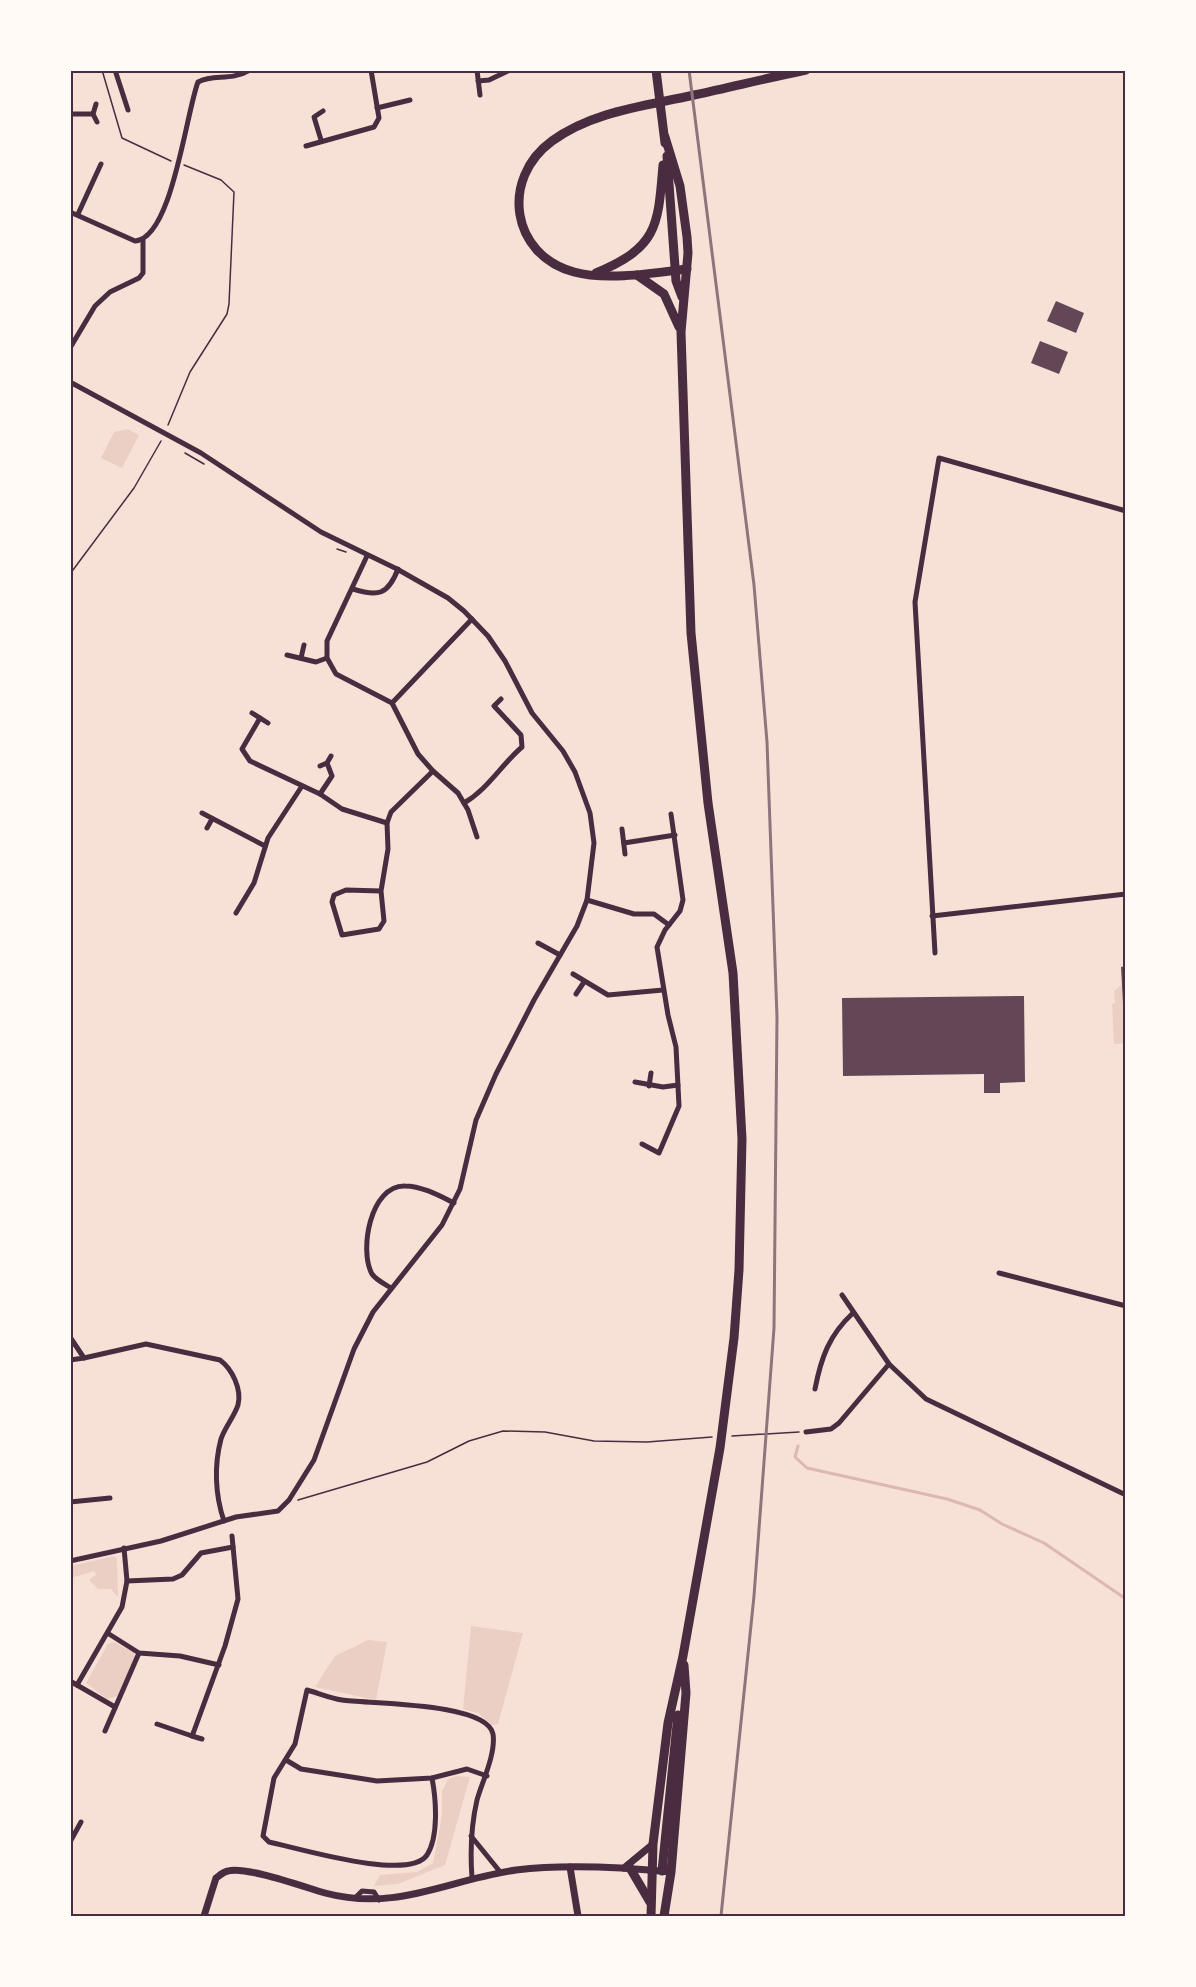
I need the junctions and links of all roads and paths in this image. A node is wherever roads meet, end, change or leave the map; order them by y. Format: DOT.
graph roads {
  1 [pos="102,70"];
  2 [pos="115,70"];
  3 [pos="250,70"];
  4 [pos="371,70"];
  5 [pos="477,70"];
  6 [pos="510,70"];
  7 [pos="656,70"];
  8 [pos="806,70"];
  9 [pos="478,81"];
  10 [pos="480,95"];
  11 [pos="410,100"];
  12 [pos="96,104"];
  13 [pos="377,108"];
  14 [pos="128,110"];
  15 [pos="323,111"];
  16 [pos="70,114"];
  17 [pos="93,114"];
  18 [pos="97,122"];
  19 [pos="665,137"];
  20 [pos="321,140"];
  21 [pos="306,146"];
  22 [pos="101,164"];
  23 [pos="178,165"];
  24 [pos="674,165"];
  25 [pos="70,212"];
  26 [pos="78,214"];
  27 [pos="143,241"];
  28 [pos="687,269"];
  29 [pos="676,270"];
  30 [pos="635,274"];
  31 [pos="591,275"];
  32 [pos="683,299"];
  33 [pos="681,332"];
  34 [pos="70,348"];
  35 [pos="70,382"];
  36 [pos="165,432"];
  37 [pos="1125,511"];
  38 [pos="367,556"];
  39 [pos="398,569"];
  40 [pos="70,574"];
  41 [pos="352,589"];
  42 [pos="472,619"];
  43 [pos="304,645"];
  44 [pos="287,656"];
  45 [pos="301,658"];
  46 [pos="327,658"];
  47 [pos="501,699"];
  48 [pos="392,703"];
  49 [pos="252,713"];
  50 [pos="260,718"];
  51 [pos="268,723"];
  52 [pos="331,756"];
  53 [pos="327,763"];
  54 [pos="320,766"];
  55 [pos="433,771"];
  56 [pos="302,786"];
  57 [pos="320,794"];
  58 [pos="464,803"];
  59 [pos="202,813"];
  60 [pos="671,814"];
  61 [pos="212,819"];
  62 [pos="387,822"];
  63 [pos="207,828"];
  64 [pos="622,829"];
  65 [pos="675,835"];
  66 [pos="477,837"];
  67 [pos="624,843"];
  68 [pos="265,846"];
  69 [pos="625,854"];
  70 [pos="381,891"];
  71 [pos="1125,894"];
  72 [pos="587,900"];
  73 [pos="236,913"];
  74 [pos="932,916"];
  75 [pos="669,925"];
  76 [pos="537,943"];
  77 [pos="935,952"];
  78 [pos="560,955"];
  79 [pos="573,974"];
  80 [pos="584,982"];
  81 [pos="663,990"];
  82 [pos="576,994"];
  83 [pos="651,1073"];
  84 [pos="634,1082"];
  85 [pos="678,1085"];
  86 [pos="649,1086"];
  87 [pos="642,1144"];
  88 [pos="454,1203"];
  89 [pos="999,1273"];
  90 [pos="391,1288"];
  91 [pos="842,1295"];
  92 [pos="1125,1306"];
  93 [pos="853,1313"];
  94 [pos="70,1337"];
  95 [pos="84,1358"];
  96 [pos="70,1360"];
  97 [pos="889,1364"];
  98 [pos="815,1389"];
  99 [pos="806,1432"];
  100 [pos="730,1436"];
  101 [pos="713,1437"];
  102 [pos="1125,1495"];
  103 [pos="110,1498"];
  104 [pos="289,1500"];
  105 [pos="70,1502"];
  106 [pos="224,1521"];
  107 [pos="232,1536"];
  108 [pos="124,1548"];
  109 [pos="233,1548"];
  110 [pos="70,1561"];
  111 [pos="127,1581"];
  112 [pos="109,1634"];
  113 [pos="139,1653"];
  114 [pos="683,1656"];
  115 [pos="219,1665"];
  116 [pos="70,1681"];
  117 [pos="77,1685"];
  118 [pos="115,1707"];
  119 [pos="157,1724"];
  120 [pos="105,1731"];
  121 [pos="192,1736"];
  122 [pos="202,1739"];
  123 [pos="286,1760"];
  124 [pos="487,1776"];
  125 [pos="432,1778"];
  126 [pos="81,1822"];
  127 [pos="73,1833"];
  128 [pos="471,1836"];
  129 [pos="70,1842"];
  130 [pos="653,1844"];
  131 [pos="570,1867"];
  132 [pos="627,1868"];
  133 [pos="651,1870"];
  134 [pos="667,1871"];
  135 [pos="501,1873"];
  136 [pos="472,1878"];
  137 [pos="650,1902"];
  138 [pos="204,1917"];
  139 [pos="578,1917"];
  140 [pos="651,1917"];
  141 [pos="664,1917"];
  1 -- 23 [label="path"];
  2 -- 14 [label="street"];
  3 -- 23 [label="street"];
  4 -- 13 [label="street"];
  5 -- 9 [label="street"];
  6 -- 9 [label="street"];
  7 -- 19 [label="highway"];
  8 -- 31 [label="highway"];
  9 -- 10 [label="street"];
  11 -- 13 [label="street"];
  12 -- 17 [label="street"];
  13 -- 20 [label="street"];
  15 -- 20 [label="street"];
  16 -- 17 [label="street"];
  17 -- 18 [label="street"];
  19 -- 24 [label="highway"];
  19 -- 29 [label="highway"];
  19 -- 31 [label="highway"];
  20 -- 21 [label="street"];
  22 -- 26 [label="street"];
  23 -- 27 [label="street"];
  23 -- 36 [label="path"];
  24 -- 28 [label="highway"];
  24 -- 29 [label="highway"];
  25 -- 26 [label="street"];
  26 -- 27 [label="street"];
  27 -- 34 [label="street"];
  28 -- 29 [label="highway"];
  28 -- 32 [label="highway"];
  29 -- 30 [label="highway"];
  29 -- 32 [label="highway"];
  30 -- 31 [label="highway"];
  30 -- 33 [label="highway"];
  32 -- 33 [label="highway"];
  33 -- 114 [label="highway"];
  35 -- 36 [label="street"];
  36 -- 38 [label="street"];
  36 -- 40 [label="path"];
  37 -- 74 [label="street"];
  38 -- 39 [label="street"];
  38 -- 41 [label="street"];
  39 -- 41 [label="street"];
  39 -- 42 [label="street"];
  41 -- 46 [label="street"];
  42 -- 48 [label="street"];
  42 -- 72 [label="street"];
  43 -- 45 [label="street"];
  44 -- 45 [label="street"];
  45 -- 46 [label="street"];
  46 -- 48 [label="street"];
  47 -- 58 [label="street"];
  48 -- 55 [label="street"];
  49 -- 50 [label="street"];
  50 -- 51 [label="street"];
  50 -- 56 [label="street"];
  52 -- 53 [label="street"];
  53 -- 54 [label="street"];
  53 -- 57 [label="street"];
  55 -- 58 [label="street"];
  55 -- 62 [label="street"];
  56 -- 57 [label="street"];
  56 -- 68 [label="street"];
  57 -- 62 [label="street"];
  58 -- 66 [label="street"];
  59 -- 61 [label="street"];
  60 -- 65 [label="street"];
  61 -- 63 [label="street"];
  61 -- 68 [label="street"];
  62 -- 70 [label="street"];
  64 -- 67 [label="street"];
  65 -- 67 [label="street"];
  65 -- 75 [label="street"];
  67 -- 69 [label="street"];
  68 -- 73 [label="street"];
  70 -- 70 [label="street"];
  71 -- 74 [label="street"];
  72 -- 75 [label="street"];
  72 -- 78 [label="street"];
  74 -- 77 [label="street"];
  75 -- 81 [label="street"];
  76 -- 78 [label="street"];
  78 -- 88 [label="street"];
  79 -- 80 [label="street"];
  80 -- 81 [label="street"];
  80 -- 82 [label="street"];
  81 -- 85 [label="street"];
  83 -- 86 [label="street"];
  84 -- 86 [label="street"];
  85 -- 86 [label="street"];
  85 -- 87 [label="street"];
  88 -- 90 [label="street"];
  88 -- 90 [label="street"];
  89 -- 92 [label="street"];
  90 -- 104 [label="street"];
  91 -- 93 [label="street"];
  93 -- 97 [label="street"];
  93 -- 98 [label="street"];
  94 -- 95 [label="street"];
  95 -- 96 [label="street"];
  95 -- 106 [label="street"];
  97 -- 99 [label="street"];
  97 -- 102 [label="street"];
  99 -- 100 [label="path"];
  101 -- 104 [label="path"];
  103 -- 105 [label="street"];
  104 -- 106 [label="street"];
  106 -- 108 [label="street"];
  107 -- 109 [label="street"];
  108 -- 110 [label="street"];
  108 -- 111 [label="street"];
  109 -- 111 [label="street"];
  109 -- 115 [label="street"];
  111 -- 112 [label="street"];
  112 -- 113 [label="street"];
  112 -- 117 [label="street"];
  113 -- 115 [label="street"];
  113 -- 118 [label="street"];
  114 -- 130 [label="highway"];
  114 -- 134 [label="highway"];
  115 -- 121 [label="street"];
  116 -- 117 [label="street"];
  117 -- 118 [label="street"];
  118 -- 120 [label="street"];
  119 -- 121 [label="street"];
  121 -- 122 [label="street"];
  123 -- 124 [label="street"];
  123 -- 125 [label="street"];
  123 -- 125 [label="street"];
  124 -- 125 [label="street"];
  124 -- 128 [label="street"];
  126 -- 127 [label="street"];
  127 -- 129 [label="street"];
  128 -- 135 [label="street"];
  128 -- 136 [label="street"];
  130 -- 132 [label="street"];
  130 -- 133 [label="highway"];
  131 -- 132 [label="street"];
  131 -- 135 [label="street"];
  131 -- 139 [label="street"];
  132 -- 133 [label="street"];
  132 -- 137 [label="highway"];
  133 -- 134 [label="street"];
  133 -- 137 [label="highway"];
  134 -- 141 [label="highway"];
  135 -- 136 [label="street"];
  136 -- 138 [label="street"];
  137 -- 140 [label="highway"];
}
